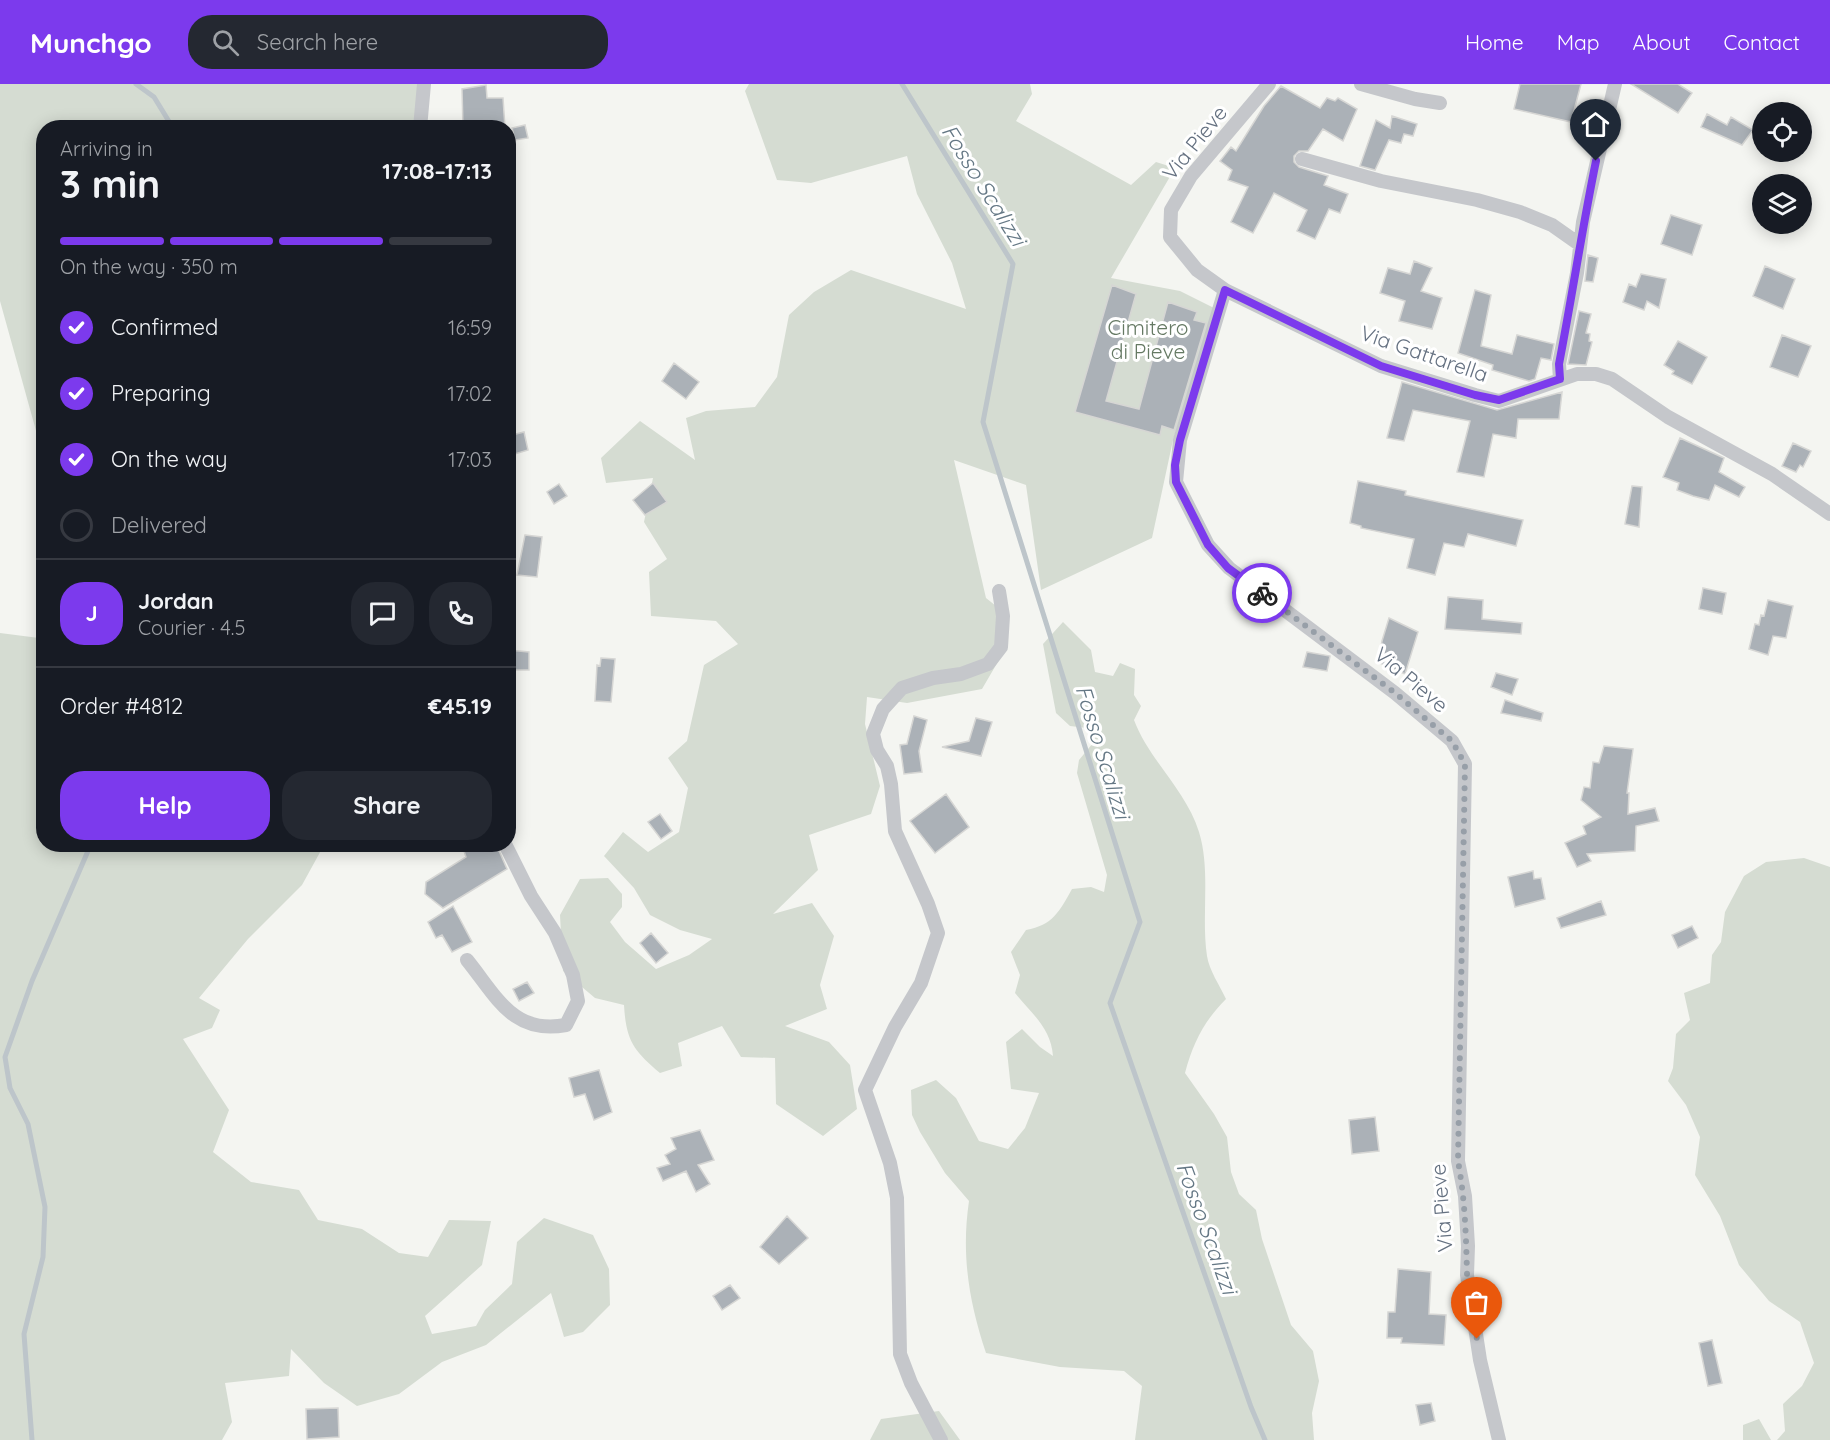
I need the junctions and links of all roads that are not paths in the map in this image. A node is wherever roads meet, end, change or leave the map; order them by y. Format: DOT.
graph roads {
  1 [pos="424,84"];
  2 [pos="1269,84"];
  3 [pos="1361,84"];
  4 [pos="1615,84"];
  5 [pos="1440,103"];
  6 [pos="421,120"];
  7 [pos="1302,159"];
  8 [pos="1579,244"];
  9 [pos="1225,290"];
  10 [pos="1560,379"];
  11 [pos="1830,514"];
  12 [pos="999,591"];
  13 [pos="509,852"];
  14 [pos="467,960"];
  15 [pos="941,1440"];
  16 [pos="1498,1440"];
  1 -- 6 [label="street"];
  2 -- 9 [label="street, Via Pieve"];
  3 -- 5 [label="street"];
  4 -- 8 [label="street"];
  7 -- 8 [label="street"];
  8 -- 10 [label="street"];
  9 -- 10 [label="street, Via Gattarella"];
  9 -- 16 [label="street, Via Pieve"];
  10 -- 11 [label="street, Via Gattarella"];
  12 -- 15 [label="street"];
  13 -- 14 [label="street"];
}
